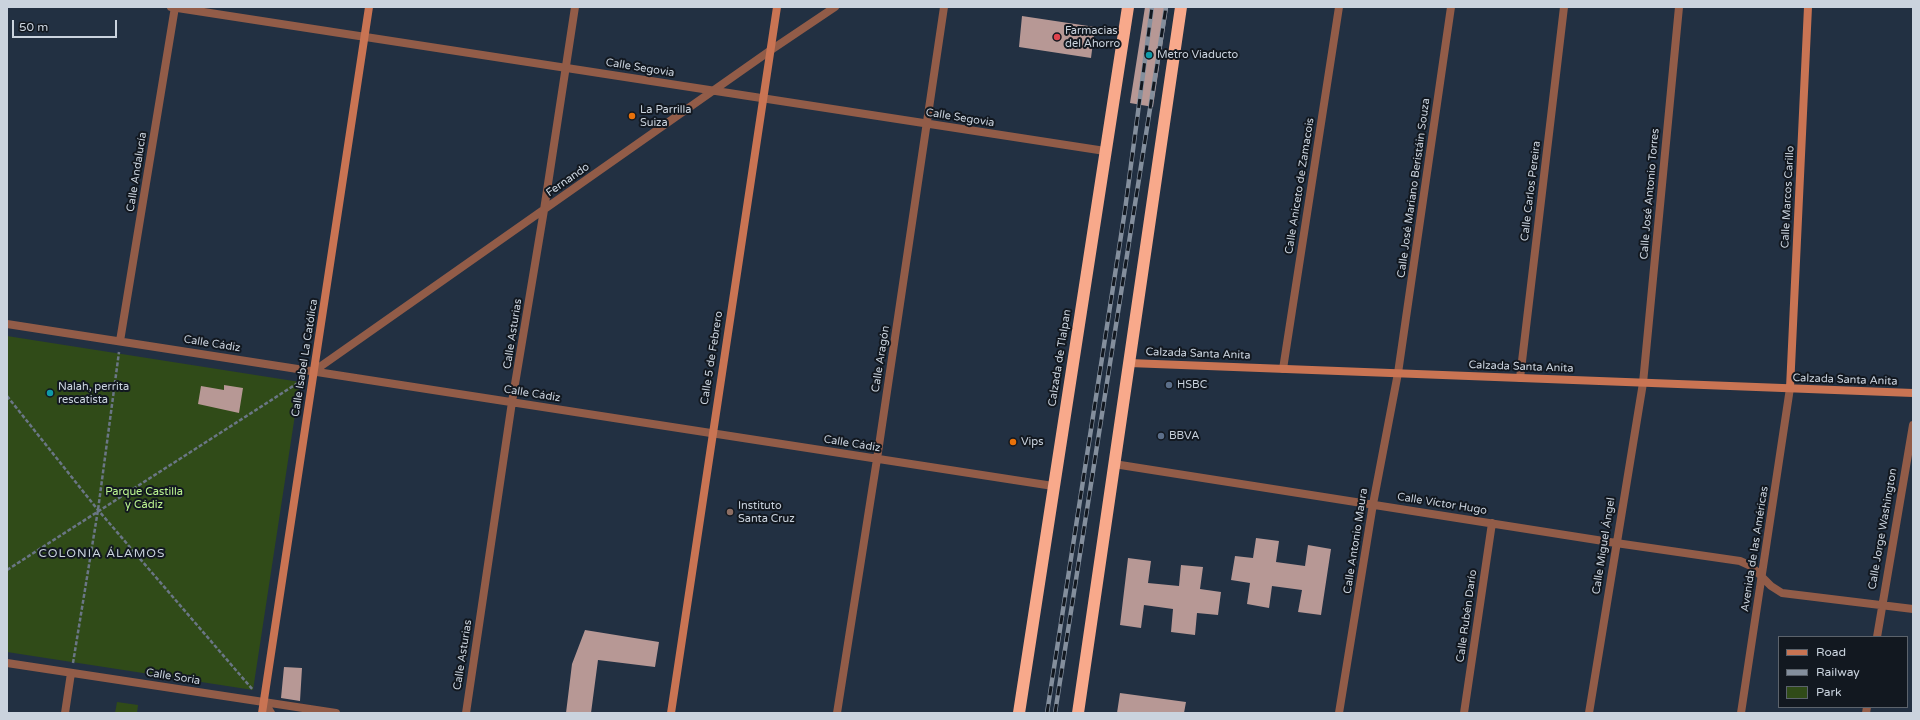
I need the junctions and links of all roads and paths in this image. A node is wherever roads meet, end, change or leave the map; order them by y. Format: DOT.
graph roads {
  1 [pos="174,7"];
  2 [pos="369,7"];
  3 [pos="575,7"];
  4 [pos="777,7"];
  5 [pos="835,7"];
  6 [pos="944,7"];
  7 [pos="1128,7"];
  8 [pos="1181,7"];
  9 [pos="1338,7"];
  10 [pos="1451,7"];
  11 [pos="1564,7"];
  12 [pos="1679,7"];
  13 [pos="1808,7"];
  14 [pos="364,37"];
  15 [pos="771,50"];
  16 [pos="566,68"];
  17 [pos="713,91"];
  18 [pos="764,99"];
  19 [pos="928,124"];
  20 [pos="1105,152"];
  21 [pos="544,210"];
  22 [pos="7,324"];
  23 [pos="120,341"];
  24 [pos="1129,362"];
  25 [pos="1283,368"];
  26 [pos="314,371"];
  27 [pos="1398,373"];
  28 [pos="1520,378"];
  29 [pos="1643,383"];
  30 [pos="1790,388"];
  31 [pos="1913,393"];
  32 [pos="7,396"];
  33 [pos="512,402"];
  34 [pos="1913,425"];
  35 [pos="712,433"];
  36 [pos="877,459"];
  37 [pos="1114,464"];
  38 [pos="1054,486"];
  39 [pos="1373,504"];
  40 [pos="98,510"];
  41 [pos="1492,523"];
  42 [pos="1616,543"];
  43 [pos="7,570"];
  44 [pos="1762,576"];
  45 [pos="1881,604"];
  46 [pos="1913,609"];
  47 [pos="1877,636"];
  48 [pos="7,663"];
  49 [pos="71,673"];
  50 [pos="264,702"];
  51 [pos="65,713"];
  52 [pos="262,713"];
  53 [pos="272,713"];
  54 [pos="336,713"];
  55 [pos="466,713"];
  56 [pos="671,713"];
  57 [pos="837,713"];
  58 [pos="1019,713"];
  59 [pos="1078,713"];
  60 [pos="1339,713"];
  61 [pos="1464,713"];
  62 [pos="1589,713"];
  63 [pos="1741,713"];
  1 -- 14 [label="street, Calle Segovia"];
  1 -- 23 [label="street, Calle Andalucía"];
  2 -- 14 [label="street, Calle Isabel La Católica"];
  3 -- 16 [label="street, Calle Asturias"];
  4 -- 15 [label="street, Calle 5 de Febrero"];
  5 -- 15 [label="street, Fernando"];
  6 -- 19 [label="street, Calle Aragón"];
  7 -- 20 [label="highway, Calzada de Tlalpan"];
  8 -- 24 [label="highway"];
  9 -- 25 [label="street, Calle Aniceto de Zamacois"];
  10 -- 27 [label="street, Calle José Mariano Beristáin Souza"];
  11 -- 28 [label="street, Calle Carlos Pereira"];
  12 -- 29 [label="street, Calle José Antonio Torres"];
  13 -- 30 [label="street, Calle Marcos Carillo"];
  14 -- 16 [label="street, Calle Segovia"];
  14 -- 26 [label="street, Calle Isabel La Católica"];
  15 -- 17 [label="street, Fernando"];
  15 -- 18 [label="street, Calle 5 de Febrero"];
  16 -- 17 [label="street, Calle Segovia"];
  16 -- 21 [label="street, Calle Asturias"];
  17 -- 18 [label="street, Calle Segovia"];
  17 -- 21 [label="street, Fernando"];
  18 -- 19 [label="street, Calle Segovia"];
  18 -- 35 [label="street, Calle 5 de Febrero"];
  19 -- 20 [label="street, Calle Segovia"];
  19 -- 36 [label="street, Calle Aragón"];
  20 -- 38 [label="highway, Calzada de Tlalpan"];
  21 -- 26 [label="street, Fernando"];
  21 -- 33 [label="street, Calle Asturias"];
  22 -- 23 [label="street, Calle Cádiz"];
  23 -- 26 [label="street, Calle Cádiz"];
  23 -- 40 [label="path"];
  24 -- 25 [label="street, Calzada Santa Anita"];
  24 -- 37 [label="highway"];
  25 -- 27 [label="street, Calzada Santa Anita"];
  26 -- 33 [label="street, Calle Cádiz"];
  26 -- 40 [label="path"];
  26 -- 50 [label="street, Calle Isabel La Católica"];
  27 -- 28 [label="street, Calzada Santa Anita"];
  27 -- 39 [label="street, Calle Antonio Maura"];
  28 -- 29 [label="street, Calzada Santa Anita"];
  29 -- 30 [label="street, Calzada Santa Anita"];
  29 -- 42 [label="street, Calle Miguel Ángel"];
  30 -- 31 [label="street, Calzada Santa Anita"];
  30 -- 44 [label="street, Avenida de las Américas"];
  32 -- 40 [label="path"];
  33 -- 35 [label="street, Calle Cádiz"];
  33 -- 55 [label="street, Calle Asturias"];
  34 -- 45 [label="street, Calle Jorge Washington"];
  35 -- 36 [label="street, Calle Cádiz"];
  35 -- 56 [label="street, Calle 5 de Febrero"];
  36 -- 38 [label="street, Calle Cádiz"];
  36 -- 57 [label="street, Calle Aragón"];
  37 -- 39 [label="street, Calle Víctor Hugo"];
  37 -- 59 [label="highway"];
  38 -- 58 [label="highway, Calzada de Tlalpan"];
  39 -- 41 [label="street, Calle Víctor Hugo"];
  39 -- 60 [label="street, Calle Antonio Maura"];
  40 -- 43 [label="path"];
  40 -- 49 [label="path"];
  40 -- 50 [label="path"];
  41 -- 42 [label="street, Calle Víctor Hugo"];
  41 -- 61 [label="street, Calle Rubén Darío"];
  42 -- 44 [label="street, Calle Víctor Hugo"];
  42 -- 62 [label="street, Calle Miguel Ángel"];
  44 -- 45 [label="street, Calle Víctor Hugo"];
  44 -- 63 [label="street, Avenida de las Américas"];
  45 -- 46 [label="street, Calle Víctor Hugo"];
  45 -- 47 [label="street, Calle Jorge Washington"];
  48 -- 49 [label="street, Calle Soria"];
  49 -- 50 [label="street, Calle Soria"];
  49 -- 51 [label="street"];
  50 -- 52 [label="street, Calle Isabel La Católica"];
  50 -- 53 [label="street"];
  50 -- 54 [label="street, Calle Soria"];
}
